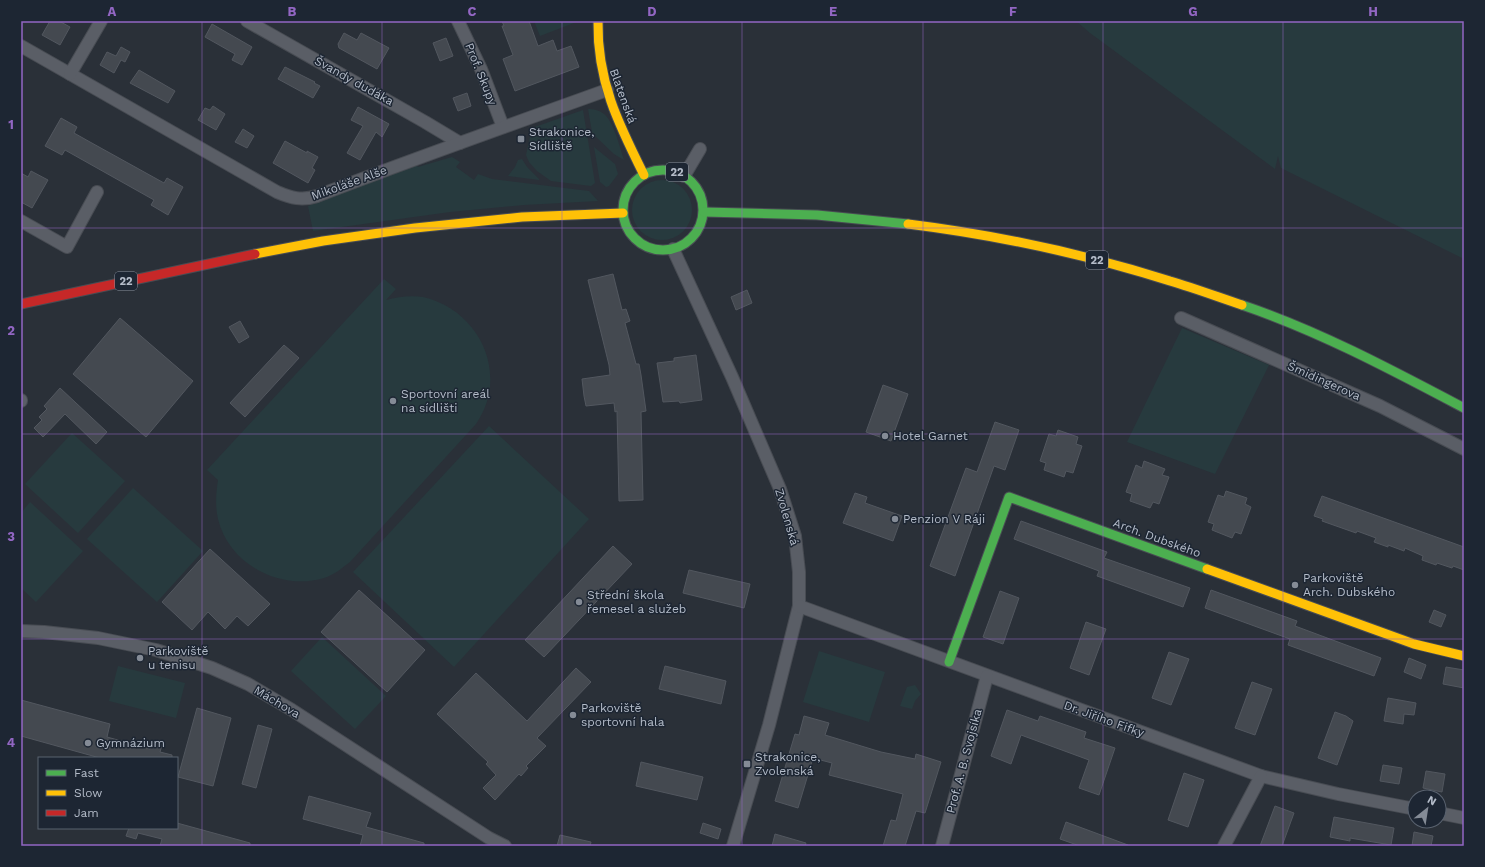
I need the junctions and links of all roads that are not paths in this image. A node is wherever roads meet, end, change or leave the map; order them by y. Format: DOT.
graph roads {
  1 [pos="101,21"];
  2 [pos="247,21"];
  3 [pos="458,21"];
  4 [pos="598,21"];
  5 [pos="21,46"];
  6 [pos="70,74"];
  7 [pos="607,90"];
  8 [pos="503,127"];
  9 [pos="460,143"];
  10 [pos="700,149"];
  11 [pos="644,175"];
  12 [pos="684,176"];
  13 [pos="97,192"];
  14 [pos="704,212"];
  15 [pos="623,213"];
  16 [pos="21,221"];
  17 [pos="673,249"];
  18 [pos="21,304"];
  19 [pos="1181,318"];
  20 [pos="1464,408"];
  21 [pos="1464,449"];
  22 [pos="799,606"];
  23 [pos="21,631"];
  24 [pos="1464,656"];
  25 [pos="949,662"];
  26 [pos="987,676"];
  27 [pos="1261,776"];
  28 [pos="1407,807"];
  29 [pos="1447,815"];
  30 [pos="1464,818"];
  31 [pos="505,846"];
  32 [pos="733,846"];
  33 [pos="942,846"];
  34 [pos="1224,846"];
  1 -- 6 [label="street"];
  2 -- 9 [label="street, Švandy dudáka"];
  3 -- 8 [label="street, Prof. Skupy"];
  4 -- 7 [label="main road, Blatenská"];
  5 -- 6 [label="street, Mikoláše Alše"];
  6 -- 9 [label="street, Mikoláše Alše"];
  7 -- 8 [label="street, Mikoláše Alše"];
  7 -- 11 [label="main road, Blatenská"];
  8 -- 9 [label="street, Mikoláše Alše"];
  10 -- 12 [label="street"];
  11 -- 12 [label="main road, 22"];
  11 -- 15 [label="main road, 22"];
  12 -- 14 [label="main road, 22"];
  13 -- 16 [label="street"];
  14 -- 17 [label="main road"];
  14 -- 20 [label="main road, 22"];
  15 -- 17 [label="main road"];
  15 -- 18 [label="main road, 22"];
  17 -- 22 [label="street, Zvolenská"];
  19 -- 21 [label="street, Šmidingerova"];
  22 -- 25 [label="street, Dr. Jiřího Fifky"];
  22 -- 32 [label="street, Zvolenská"];
  23 -- 31 [label="street, Máchova"];
  24 -- 25 [label="main road, Arch. Dubského"];
  25 -- 26 [label="street, Dr. Jiřího Fifky"];
  26 -- 27 [label="street, Dr. Jiřího Fifky"];
  26 -- 33 [label="street, Prof. A. B. Svojsíka"];
  27 -- 28 [label="street, Dr. Jiřího Fifky"];
  27 -- 34 [label="street"];
  29 -- 30 [label="street"];
}
